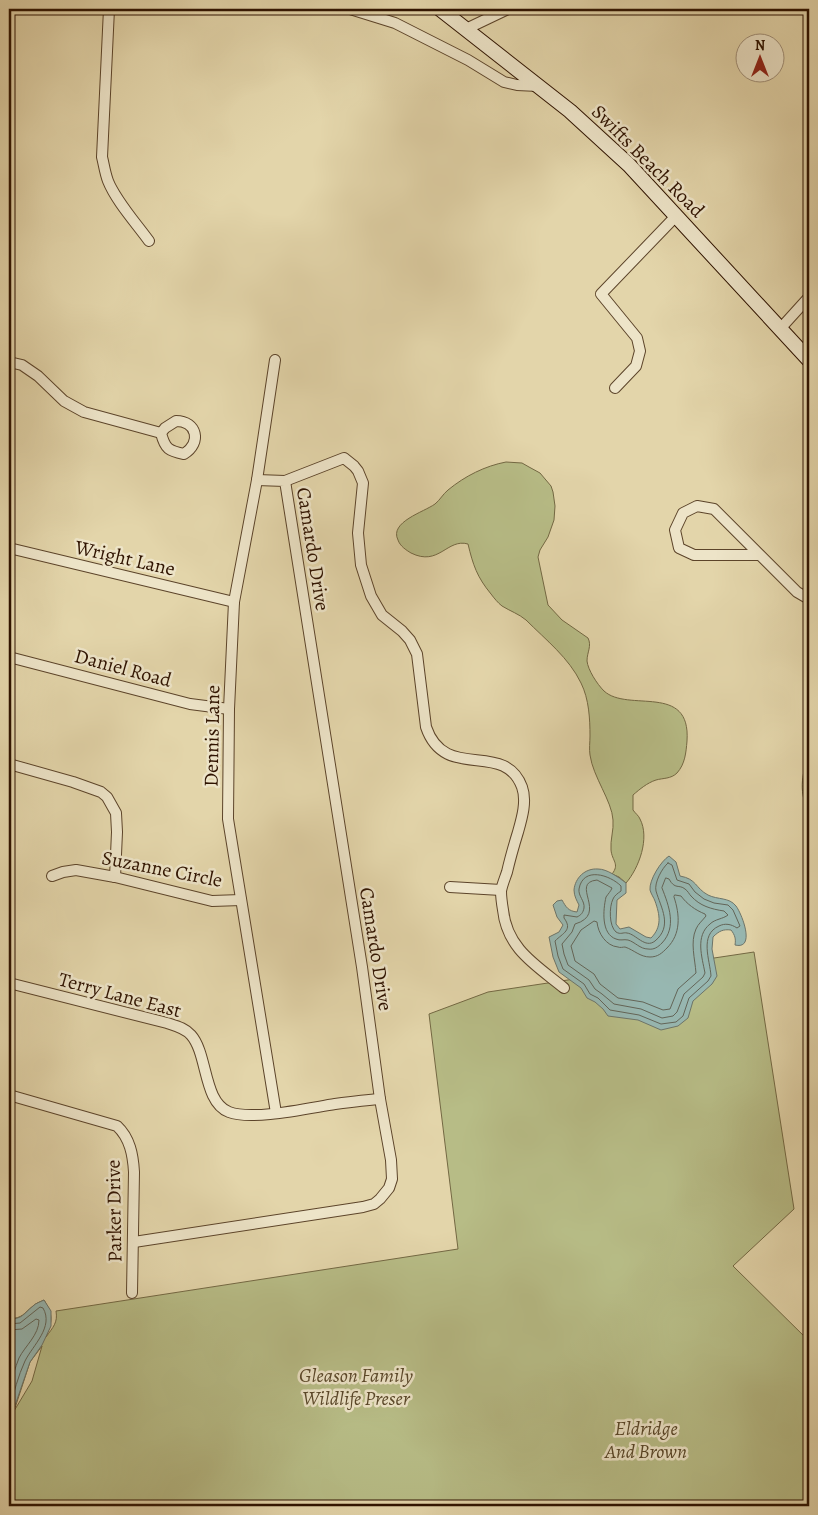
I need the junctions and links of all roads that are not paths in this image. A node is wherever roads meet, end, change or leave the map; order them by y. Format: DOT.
graph roads {
  1 [pos="109,9"];
  2 [pos="350,9"];
  3 [pos="440,9"];
  4 [pos="508,9"];
  5 [pos="466,29"];
  6 [pos="538,86"];
  7 [pos="676,216"];
  8 [pos="149,241"];
  9 [pos="809,298"];
  10 [pos="780,329"];
  11 [pos="274,360"];
  12 [pos="809,360"];
  13 [pos="9,362"];
  14 [pos="615,388"];
  15 [pos="161,433"];
  16 [pos="257,480"];
  17 [pos="285,481"];
  18 [pos="9,548"];
  19 [pos="759,555"];
  20 [pos="809,598"];
  21 [pos="234,602"];
  22 [pos="9,657"];
  23 [pos="229,709"];
  24 [pos="9,764"];
  25 [pos="52,876"];
  26 [pos="115,877"];
  27 [pos="450,887"];
  28 [pos="502,890"];
  29 [pos="241,900"];
  30 [pos="9,984"];
  31 [pos="564,988"];
  32 [pos="9,1095"];
  33 [pos="380,1098"];
  34 [pos="276,1113"];
  35 [pos="134,1242"];
  36 [pos="132,1293"];
  1 -- 8 [label="street"];
  2 -- 6 [label="street"];
  3 -- 5 [label="street, Swifts Beach Road"];
  4 -- 5 [label="street"];
  5 -- 6 [label="street, Swifts Beach Road"];
  6 -- 7 [label="street, Swifts Beach Road"];
  7 -- 10 [label="street, Swifts Beach Road"];
  7 -- 14 [label="street"];
  9 -- 10 [label="street"];
  10 -- 12 [label="street, Swifts Beach Road"];
  11 -- 16 [label="street, Dennis Lane"];
  13 -- 15 [label="street"];
  16 -- 17 [label="street, Camardo Drive"];
  16 -- 21 [label="street, Dennis Lane"];
  17 -- 28 [label="street"];
  17 -- 33 [label="street, Camardo Drive"];
  18 -- 21 [label="street, Wright Lane"];
  19 -- 19 [label="street"];
  19 -- 20 [label="street"];
  21 -- 23 [label="street, Dennis Lane"];
  22 -- 23 [label="street, Daniel Road"];
  23 -- 29 [label="street, Dennis Lane"];
  24 -- 26 [label="street"];
  25 -- 26 [label="street, Suzanne Circle"];
  26 -- 29 [label="street, Suzanne Circle"];
  27 -- 28 [label="street"];
  28 -- 31 [label="street"];
  29 -- 34 [label="street, Dennis Lane"];
  30 -- 34 [label="street, Terry Lane East"];
  32 -- 35 [label="street, Parker Drive"];
  33 -- 34 [label="street, Terry Lane East"];
  33 -- 35 [label="street, Camardo Drive"];
  35 -- 36 [label="street, Parker Drive"];
}
